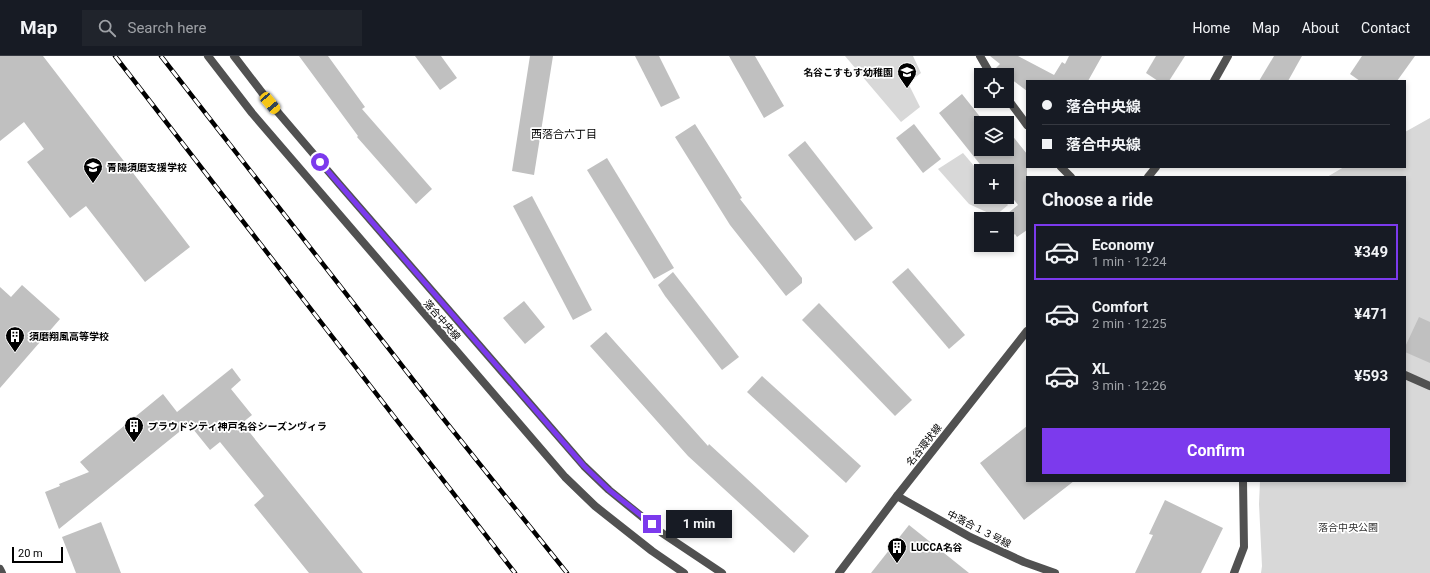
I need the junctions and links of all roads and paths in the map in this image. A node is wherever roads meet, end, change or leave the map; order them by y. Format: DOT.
graph roads {
  1 [pos="208,56"];
  2 [pos="234,56"];
  3 [pos="980,56"];
  4 [pos="1228,56"];
  5 [pos="987,68"];
  6 [pos="1215,80"];
  7 [pos="1014,107"];
  8 [pos="1026,124"];
  9 [pos="1062,168"];
  10 [pos="1155,168"];
  11 [pos="1070,176"];
  12 [pos="1149,176"];
  13 [pos="1026,332"];
  14 [pos="1406,375"];
  15 [pos="1430,386"];
  16 [pos="1243,482"];
  17 [pos="897,496"];
  18 [pos="0,569"];
  19 [pos="2,573"];
  20 [pos="684,573"];
  21 [pos="722,573"];
  22 [pos="839,573"];
  23 [pos="1055,573"];
  24 [pos="1234,573"];
  1 -- 20 [label="street, 落合中央線"];
  2 -- 21 [label="street, 落合中央線"];
  3 -- 5 [label="street"];
  4 -- 6 [label="street"];
  7 -- 8 [label="street"];
  9 -- 11 [label="street"];
  10 -- 12 [label="street"];
  13 -- 17 [label="street, 名谷環状線"];
  14 -- 15 [label="street"];
  16 -- 24 [label="street"];
  17 -- 22 [label="street, 名谷環状線"];
  17 -- 23 [label="street, 中落合１３号線"];
  18 -- 19 [label="street"];
}
